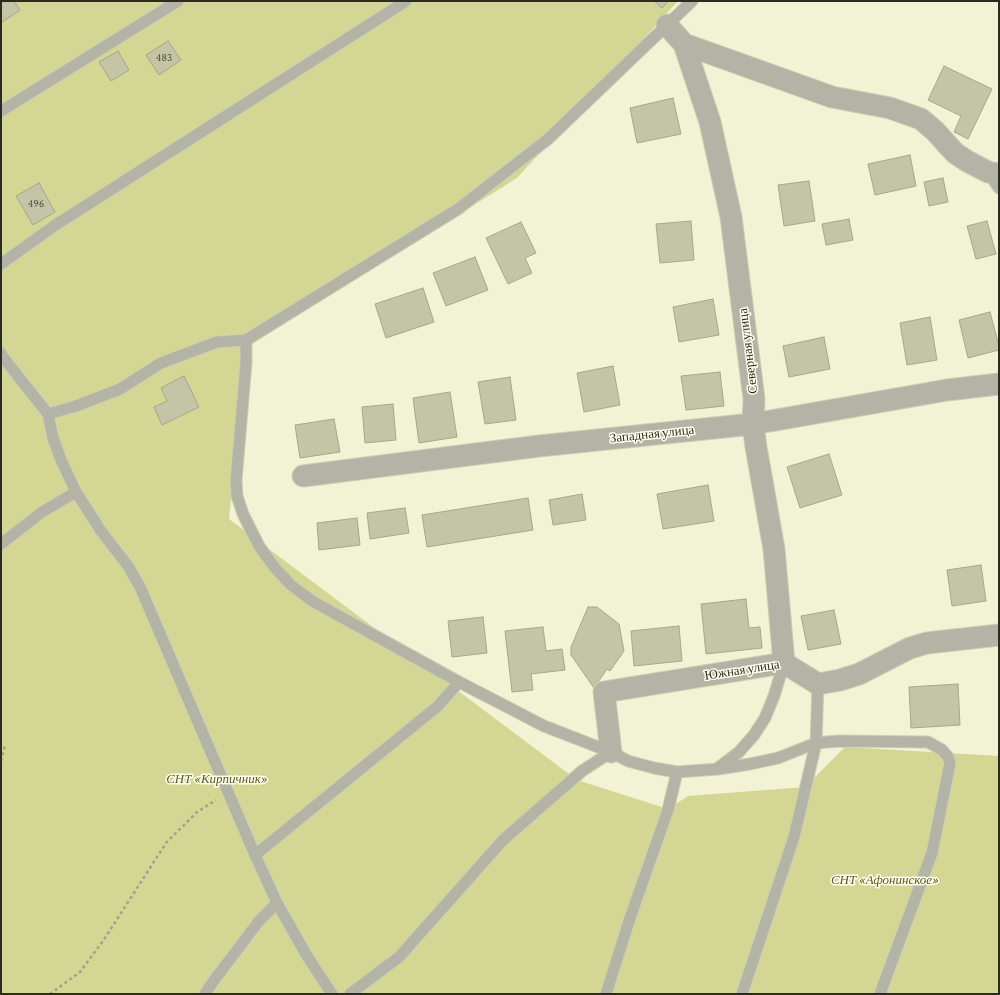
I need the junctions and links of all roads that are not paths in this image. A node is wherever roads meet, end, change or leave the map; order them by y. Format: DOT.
graph roads {
  1 [pos="178,1"];
  2 [pos="406,1"];
  3 [pos="692,1"];
  4 [pos="667,25"];
  5 [pos="684,44"];
  6 [pos="1,111"];
  7 [pos="996,178"];
  8 [pos="1,264"];
  9 [pos="246,340"];
  10 [pos="1,356"];
  11 [pos="999,384"];
  12 [pos="48,414"];
  13 [pos="753,424"];
  14 [pos="303,476"];
  15 [pos="76,492"];
  16 [pos="1,544"];
  17 [pos="999,635"];
  18 [pos="784,663"];
  19 [pos="459,682"];
  20 [pos="818,684"];
  21 [pos="816,743"];
  22 [pos="611,752"];
  23 [pos="718,769"];
  24 [pos="677,772"];
  25 [pos="255,855"];
  26 [pos="277,903"];
  27 [pos="205,994"];
  28 [pos="332,994"];
  29 [pos="350,994"];
  30 [pos="606,994"];
  31 [pos="742,994"];
  32 [pos="880,994"];
  1 -- 6 [label="lane"];
  2 -- 8 [label="lane"];
  3 -- 4 [label="lane"];
  4 -- 5 [label="street, Северная улица"];
  4 -- 9 [label="lane"];
  5 -- 7 [label="street, Северная улица"];
  5 -- 13 [label="street, Северная улица"];
  9 -- 12 [label="lane"];
  9 -- 19 [label="lane"];
  10 -- 12 [label="lane"];
  11 -- 13 [label="street, Западная улица"];
  12 -- 15 [label="lane"];
  13 -- 14 [label="street, Западная улица"];
  13 -- 18 [label="street, Северная улица"];
  15 -- 16 [label="lane"];
  15 -- 25 [label="lane"];
  17 -- 20 [label="street"];
  18 -- 20 [label="street, Южная улица"];
  18 -- 22 [label="street, Южная улица"];
  18 -- 23 [label="lane"];
  19 -- 22 [label="lane"];
  19 -- 25 [label="lane"];
  20 -- 21 [label="lane"];
  21 -- 23 [label="lane"];
  21 -- 31 [label="lane"];
  21 -- 32 [label="lane"];
  22 -- 24 [label="lane"];
  22 -- 29 [label="lane"];
  23 -- 24 [label="lane"];
  24 -- 30 [label="lane"];
  25 -- 26 [label="lane"];
  26 -- 27 [label="lane"];
  26 -- 28 [label="lane"];
}
